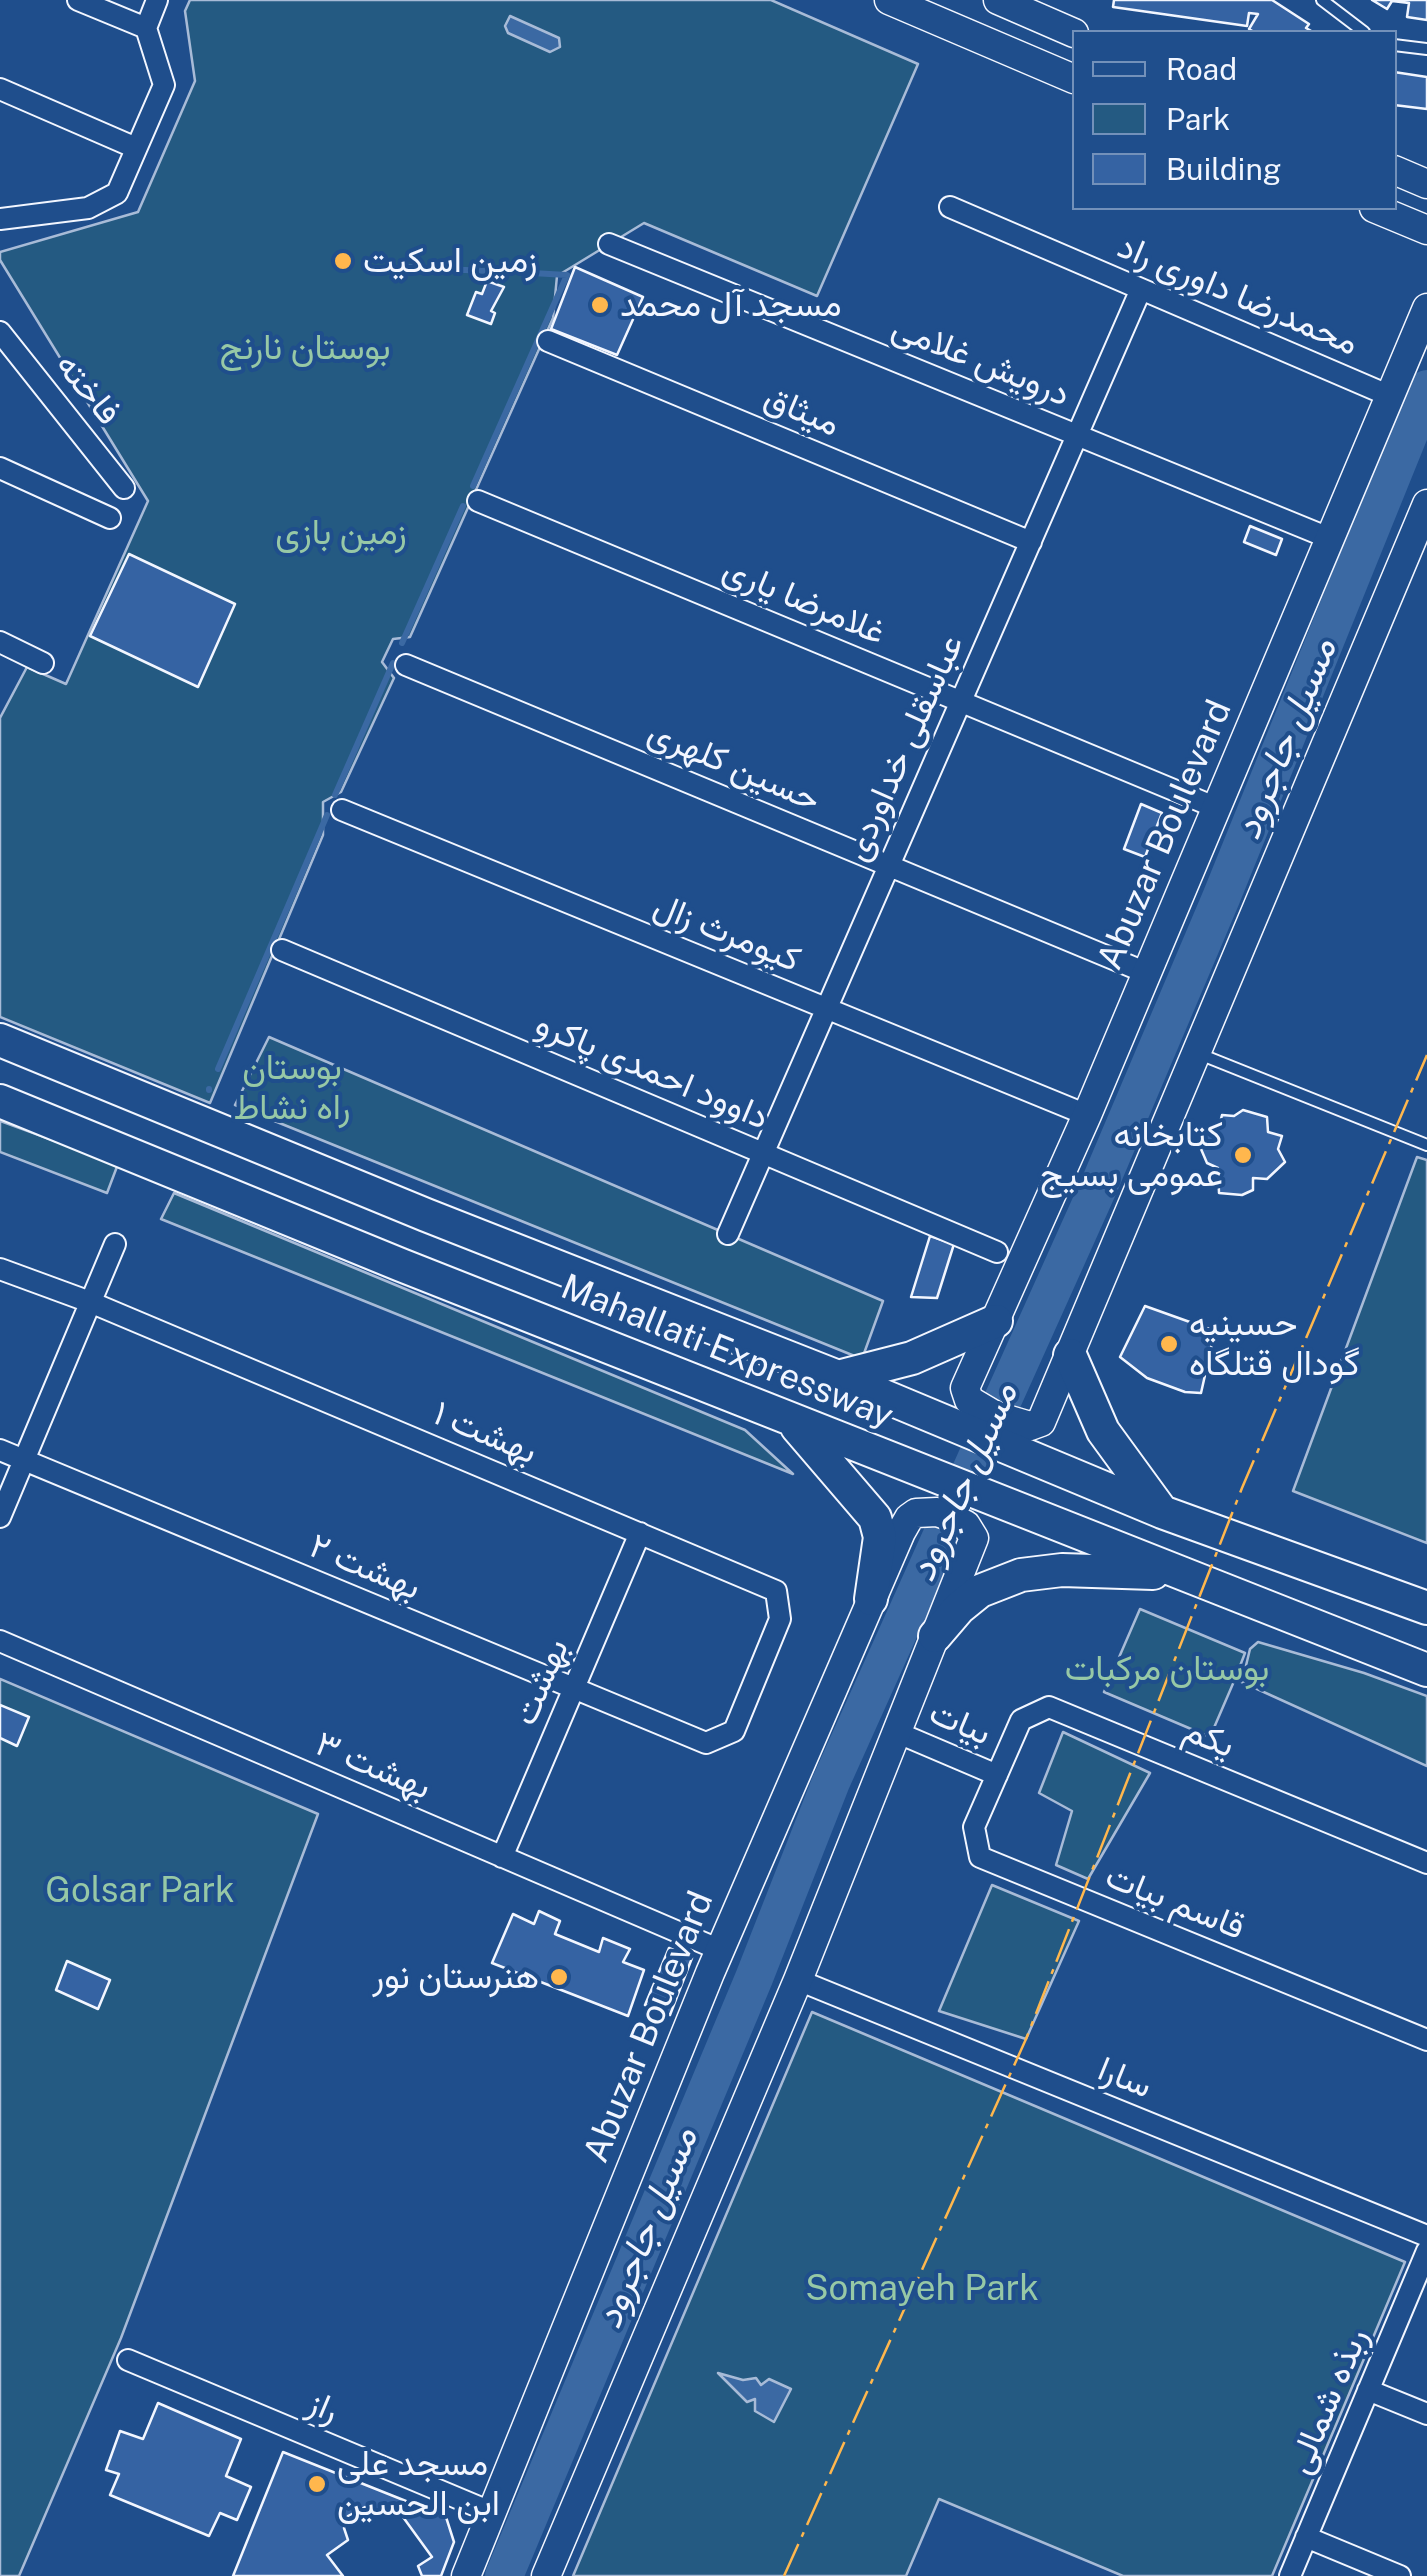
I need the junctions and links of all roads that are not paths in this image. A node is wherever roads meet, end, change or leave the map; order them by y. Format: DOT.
graph roads {
  1 [pos="78,0"];
  2 [pos="157,0"];
  3 [pos="889,0"];
  4 [pos="998,0"];
  5 [pos="1322,0"];
  6 [pos="146,28"];
  7 [pos="1361,30"];
  8 [pos="1072,32"];
  9 [pos="1397,45"];
  10 [pos="1427,49"];
  11 [pos="1072,79"];
  12 [pos="0,89"];
  13 [pos="136,148"];
  14 [pos="1397,171"];
  15 [pos="1427,184"];
  16 [pos="950,207"];
  17 [pos="1379,210"];
  18 [pos="0,219"];
  19 [pos="1427,230"];
  20 [pos="608,244"];
  21 [pos="1141,289"];
  22 [pos="1427,308"];
  23 [pos="0,332"];
  24 [pos="548,341"];
  25 [pos="1390,396"];
  26 [pos="1077,436"];
  27 [pos="0,468"];
  28 [pos="124,488"];
  29 [pos="478,501"];
  30 [pos="1427,504"];
  31 [pos="110,518"];
  32 [pos="1329,538"];
  33 [pos="1030,542"];
  34 [pos="0,642"];
  35 [pos="43,663"];
  36 [pos="406,665"];
  37 [pos="960,701"];
  38 [pos="1216,808"];
  39 [pos="342,810"];
  40 [pos="888,866"];
  41 [pos="282,950"];
  42 [pos="1147,973"];
  43 [pos="826,1008"];
  44 [pos="0,1040"];
  45 [pos="1196,1053"];
  46 [pos="0,1102"];
  47 [pos="1087,1115"];
  48 [pos="1427,1144"];
  49 [pos="762,1152"];
  50 [pos="283,1156"];
  51 [pos="264,1209"];
  52 [pos="426,1214"];
  53 [pos="728,1234"];
  54 [pos="115,1244"];
  55 [pos="998,1252"];
  56 [pos="400,1264"];
  57 [pos="0,1269"];
  58 [pos="90,1302"];
  59 [pos="996,1321"];
  60 [pos="1070,1355"];
  61 [pos="838,1377"];
  62 [pos="791,1420"];
  63 [pos="987,1420"];
  64 [pos="0,1450"];
  65 [pos="24,1460"];
  66 [pos="1162,1512"];
  67 [pos="0,1517"];
  68 [pos="640,1533"];
  69 [pos="1180,1574"];
  70 [pos="871,1599"];
  71 [pos="1427,1608"];
  72 [pos="934,1636"];
  73 [pos="0,1642"];
  74 [pos="1427,1670"];
  75 [pos="574,1688"];
  76 [pos="896,1732"];
  77 [pos="706,1744"];
  78 [pos="998,1774"];
  79 [pos="502,1857"];
  80 [pos="1427,1863"];
  81 [pos="720,1950"];
  82 [pos="798,1980"];
  83 [pos="1427,2040"];
  84 [pos="1427,2236"];
  85 [pos="1427,2252"];
  86 [pos="128,2360"];
  87 [pos="1368,2390"];
  88 [pos="1427,2414"];
  89 [pos="493,2513"];
  90 [pos="1306,2537"];
  91 [pos="466,2576"];
  92 [pos="546,2576"];
  93 [pos="1290,2576"];
  94 [pos="1400,2576"];
  1 -- 6 [label="street"];
  2 -- 6 [label="street"];
  3 -- 11 [label="main road"];
  4 -- 8 [label="main road"];
  5 -- 7 [label="lane"];
  6 -- 13 [label="street"];
  9 -- 10 [label="lane"];
  12 -- 13 [label="street"];
  13 -- 18 [label="street"];
  14 -- 15 [label="main road"];
  16 -- 21 [label="street, محمدرضا داوری راد"];
  17 -- 19 [label="main road"];
  20 -- 26 [label="street, درویش غلامی"];
  21 -- 25 [label="street, محمدرضا داوری راد"];
  21 -- 26 [label="street, عباسقلی خداوردی"];
  22 -- 25 [label="main road, Abuzar Boulevard"];
  23 -- 28 [label="street, فاخته"];
  24 -- 33 [label="street, میثاق"];
  25 -- 32 [label="main road, Abuzar Boulevard"];
  26 -- 32 [label="street, درویش غلامی"];
  26 -- 33 [label="street, عباسقلی خداوردی"];
  27 -- 31 [label="street"];
  29 -- 37 [label="street, غلامرضا یاری"];
  30 -- 45 [label="main road"];
  32 -- 38 [label="main road, Abuzar Boulevard"];
  33 -- 37 [label="street, عباسقلی خداوردی"];
  34 -- 35 [label="street"];
  36 -- 40 [label="street, حسین کلهری"];
  37 -- 38 [label="street, غلامرضا یاری"];
  37 -- 40 [label="street, عباسقلی خداوردی"];
  38 -- 42 [label="main road, Abuzar Boulevard"];
  39 -- 43 [label="street, کیومرث زال"];
  40 -- 42 [label="street, حسین کلهری"];
  40 -- 43 [label="street, عباسقلی خداوردی"];
  41 -- 49 [label="street, داوود احمدی پاکرو"];
  42 -- 47 [label="main road, Abuzar Boulevard"];
  43 -- 47 [label="street, کیومرث زال"];
  43 -- 49 [label="street, عباسقلی خداوردی"];
  44 -- 50 [label="highway, Mahallati Expressway"];
  45 -- 48 [label="lane"];
  45 -- 60 [label="main road"];
  46 -- 51 [label="highway, Mahallati Expressway"];
  47 -- 59 [label="main road, Abuzar Boulevard"];
  49 -- 53 [label="street, عباسقلی خداوردی"];
  49 -- 55 [label="street, داوود احمدی پاکرو"];
  50 -- 51 [label="highway"];
  50 -- 52 [label="highway, Mahallati Expressway"];
  51 -- 56 [label="highway, Mahallati Expressway"];
  52 -- 56 [label="highway"];
  52 -- 61 [label="highway, Mahallati Expressway"];
  54 -- 58 [label="street"];
  56 -- 62 [label="highway, Mahallati Expressway"];
  57 -- 58 [label="street, بهشت ۱"];
  58 -- 65 [label="street"];
  58 -- 68 [label="street, بهشت ۱"];
  59 -- 61 [label="highway"];
  59 -- 63 [label="main road, Abuzar Boulevard"];
  60 -- 63 [label="main road"];
  60 -- 66 [label="highway"];
  61 -- 63 [label="highway, Mahallati Expressway"];
  62 -- 69 [label="highway, Mahallati Expressway"];
  62 -- 70 [label="highway"];
  63 -- 66 [label="highway, Mahallati Expressway"];
  64 -- 65 [label="street, بهشت ۲"];
  65 -- 67 [label="street"];
  65 -- 75 [label="street, بهشت ۲"];
  66 -- 71 [label="highway, Mahallati Expressway"];
  68 -- 75 [label="street, بهشت"];
  68 -- 77 [label="street, بهشت ۱"];
  69 -- 72 [label="highway"];
  69 -- 74 [label="highway, Mahallati Expressway"];
  70 -- 72 [label="main road, Abuzar Boulevard"];
  70 -- 81 [label="main road, Abuzar Boulevard"];
  72 -- 76 [label="main road"];
  73 -- 79 [label="street, بهشت ۳"];
  75 -- 77 [label="street, بهشت ۲"];
  75 -- 79 [label="street, بهشت"];
  76 -- 78 [label="street, بیات"];
  76 -- 82 [label="main road"];
  78 -- 80 [label="street, یکم"];
  78 -- 83 [label="street, قاسم بیات"];
  79 -- 81 [label="street, بهشت ۳"];
  81 -- 89 [label="main road, Abuzar Boulevard"];
  82 -- 84 [label="street, سارا"];
  82 -- 92 [label="main road"];
  85 -- 87 [label="street, ربذه شمالی"];
  86 -- 89 [label="street, راز"];
  87 -- 88 [label="street"];
  87 -- 90 [label="street, ربذه شمالی"];
  89 -- 91 [label="main road, Abuzar Boulevard"];
  90 -- 93 [label="street, ربذه شمالی"];
  90 -- 94 [label="street"];
}
